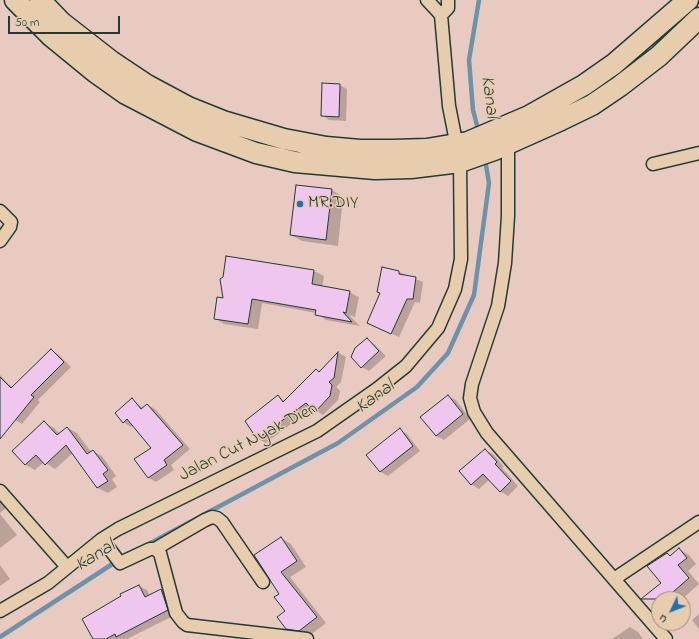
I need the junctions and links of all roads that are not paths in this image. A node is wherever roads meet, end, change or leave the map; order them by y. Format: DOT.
graph roads {
  1 [pos="15,0"];
  2 [pos="40,0"];
  3 [pos="427,0"];
  4 [pos="448,0"];
  5 [pos="688,0"];
  6 [pos="442,15"];
  7 [pos="699,18"];
  8 [pos="499,139"];
  9 [pos="465,151"];
  10 [pos="699,153"];
  11 [pos="652,164"];
  12 [pos="0,211"];
  13 [pos="0,241"];
  14 [pos="0,491"];
  15 [pos="699,522"];
  16 [pos="103,541"];
  17 [pos="155,549"];
  18 [pos="67,567"];
  19 [pos="614,579"];
  20 [pos="263,582"];
  21 [pos="0,611"];
  22 [pos="214,633"];
  23 [pos="308,639"];
  24 [pos="666,639"];
  1 -- 9 [label="highway"];
  2 -- 9 [label="highway"];
  3 -- 6 [label="street"];
  4 -- 6 [label="street"];
  5 -- 8 [label="highway"];
  6 -- 9 [label="street, Jalan Cut Nyak Dien"];
  7 -- 8 [label="highway"];
  8 -- 9 [label="highway"];
  8 -- 19 [label="street"];
  9 -- 16 [label="street, Jalan Cut Nyak Dien"];
  10 -- 11 [label="street"];
  12 -- 13 [label="street"];
  14 -- 18 [label="street"];
  15 -- 19 [label="street"];
  16 -- 17 [label="street"];
  16 -- 18 [label="street, Jalan Cut Nyak Dien"];
  17 -- 20 [label="street"];
  17 -- 22 [label="street"];
  18 -- 21 [label="street, Jalan Cut Nyak Dien"];
  19 -- 24 [label="street"];
  22 -- 23 [label="street"];
}
